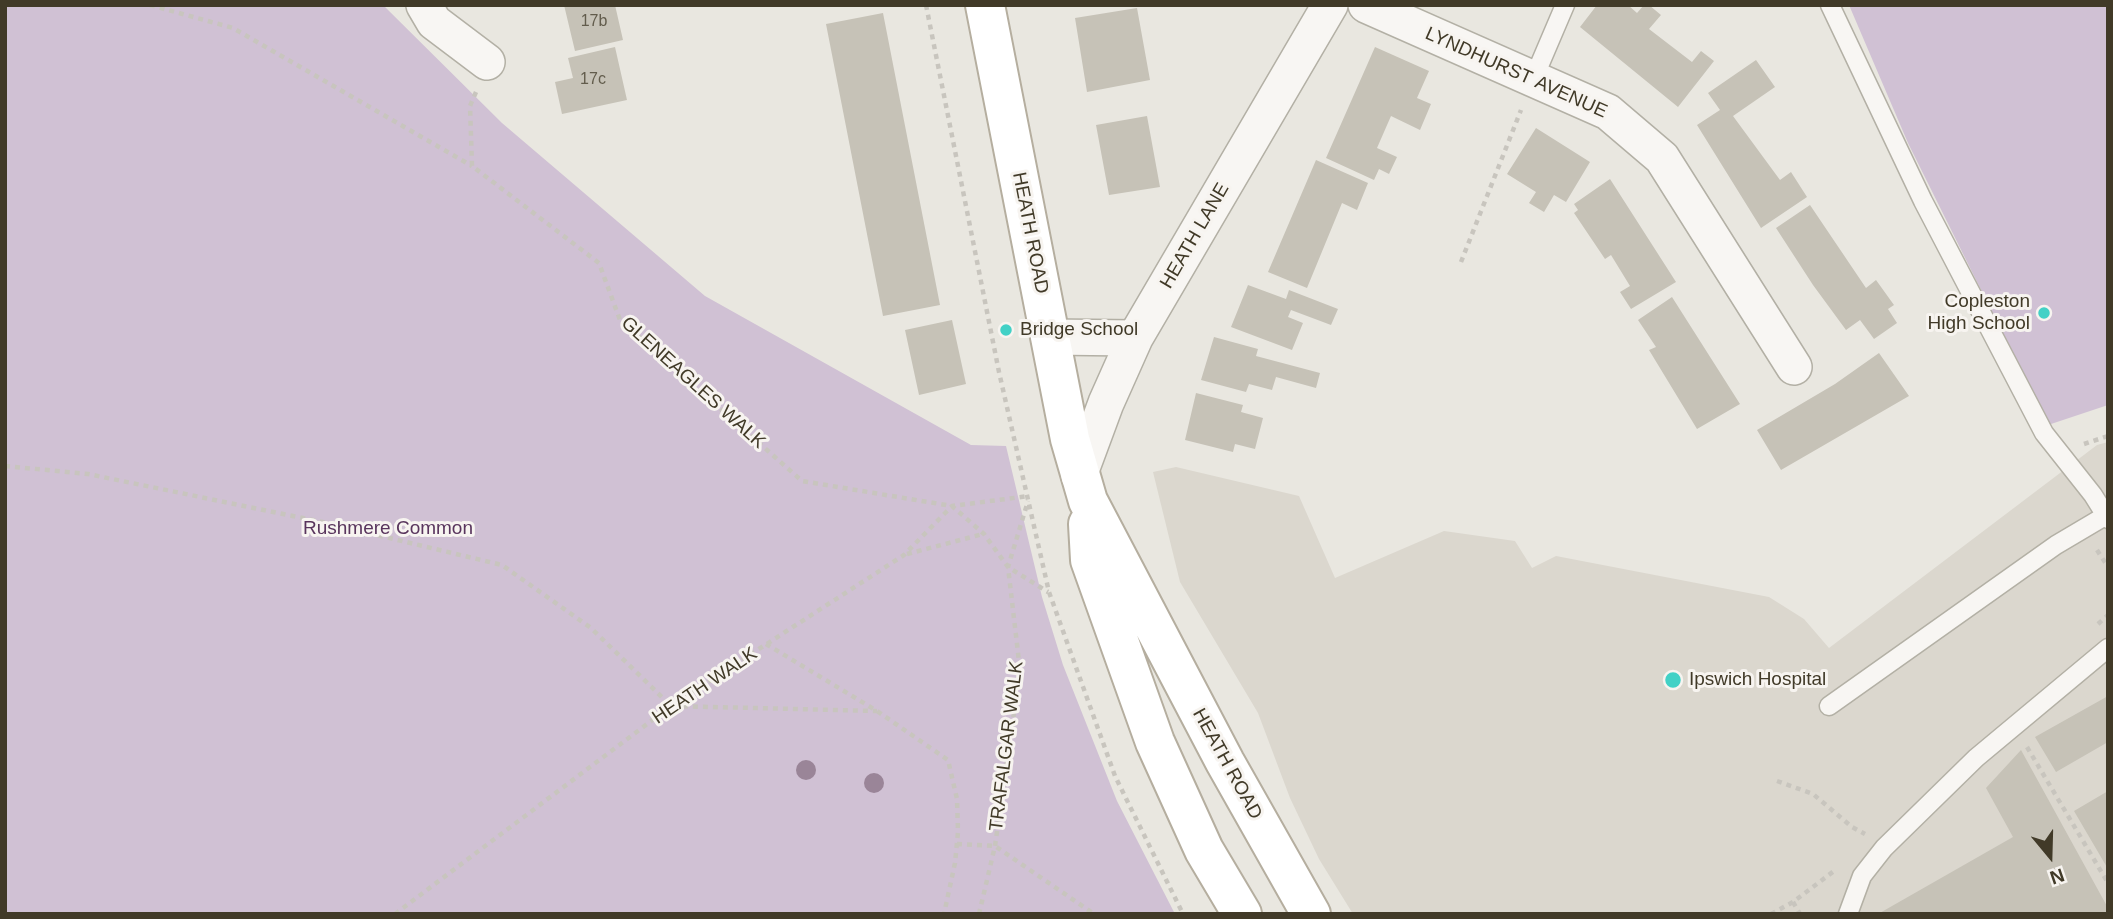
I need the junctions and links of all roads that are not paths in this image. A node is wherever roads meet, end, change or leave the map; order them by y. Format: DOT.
graph roads {
  1 [pos="424,5"];
  2 [pos="985,5"];
  3 [pos="1330,5"];
  4 [pos="1366,5"];
  5 [pos="1565,5"];
  6 [pos="1830,5"];
  7 [pos="487,62"];
  8 [pos="1533,80"];
  9 [pos="1049,337"];
  10 [pos="1135,338"];
  11 [pos="1794,367"];
  12 [pos="1084,489"];
  13 [pos="2107,518"];
  14 [pos="2108,648"];
  15 [pos="1829,706"];
  16 [pos="1242,914"];
  17 [pos="1311,914"];
  18 [pos="1848,914"];
  1 -- 7 [label="street"];
  2 -- 9 [label="main road, HEATH ROAD"];
  3 -- 10 [label="street, HEATH LANE"];
  4 -- 8 [label="street, LYNDHURST AVENUE"];
  5 -- 8 [label="lane"];
  6 -- 13 [label="lane"];
  8 -- 11 [label="street, LYNDHURST AVENUE"];
  9 -- 10 [label="street"];
  9 -- 12 [label="main road, HEATH ROAD"];
  10 -- 12 [label="street, HEATH LANE"];
  12 -- 16 [label="main road, HEATH ROAD"];
  12 -- 17 [label="main road, HEATH ROAD"];
  13 -- 15 [label="lane"];
  14 -- 18 [label="lane"];
}
